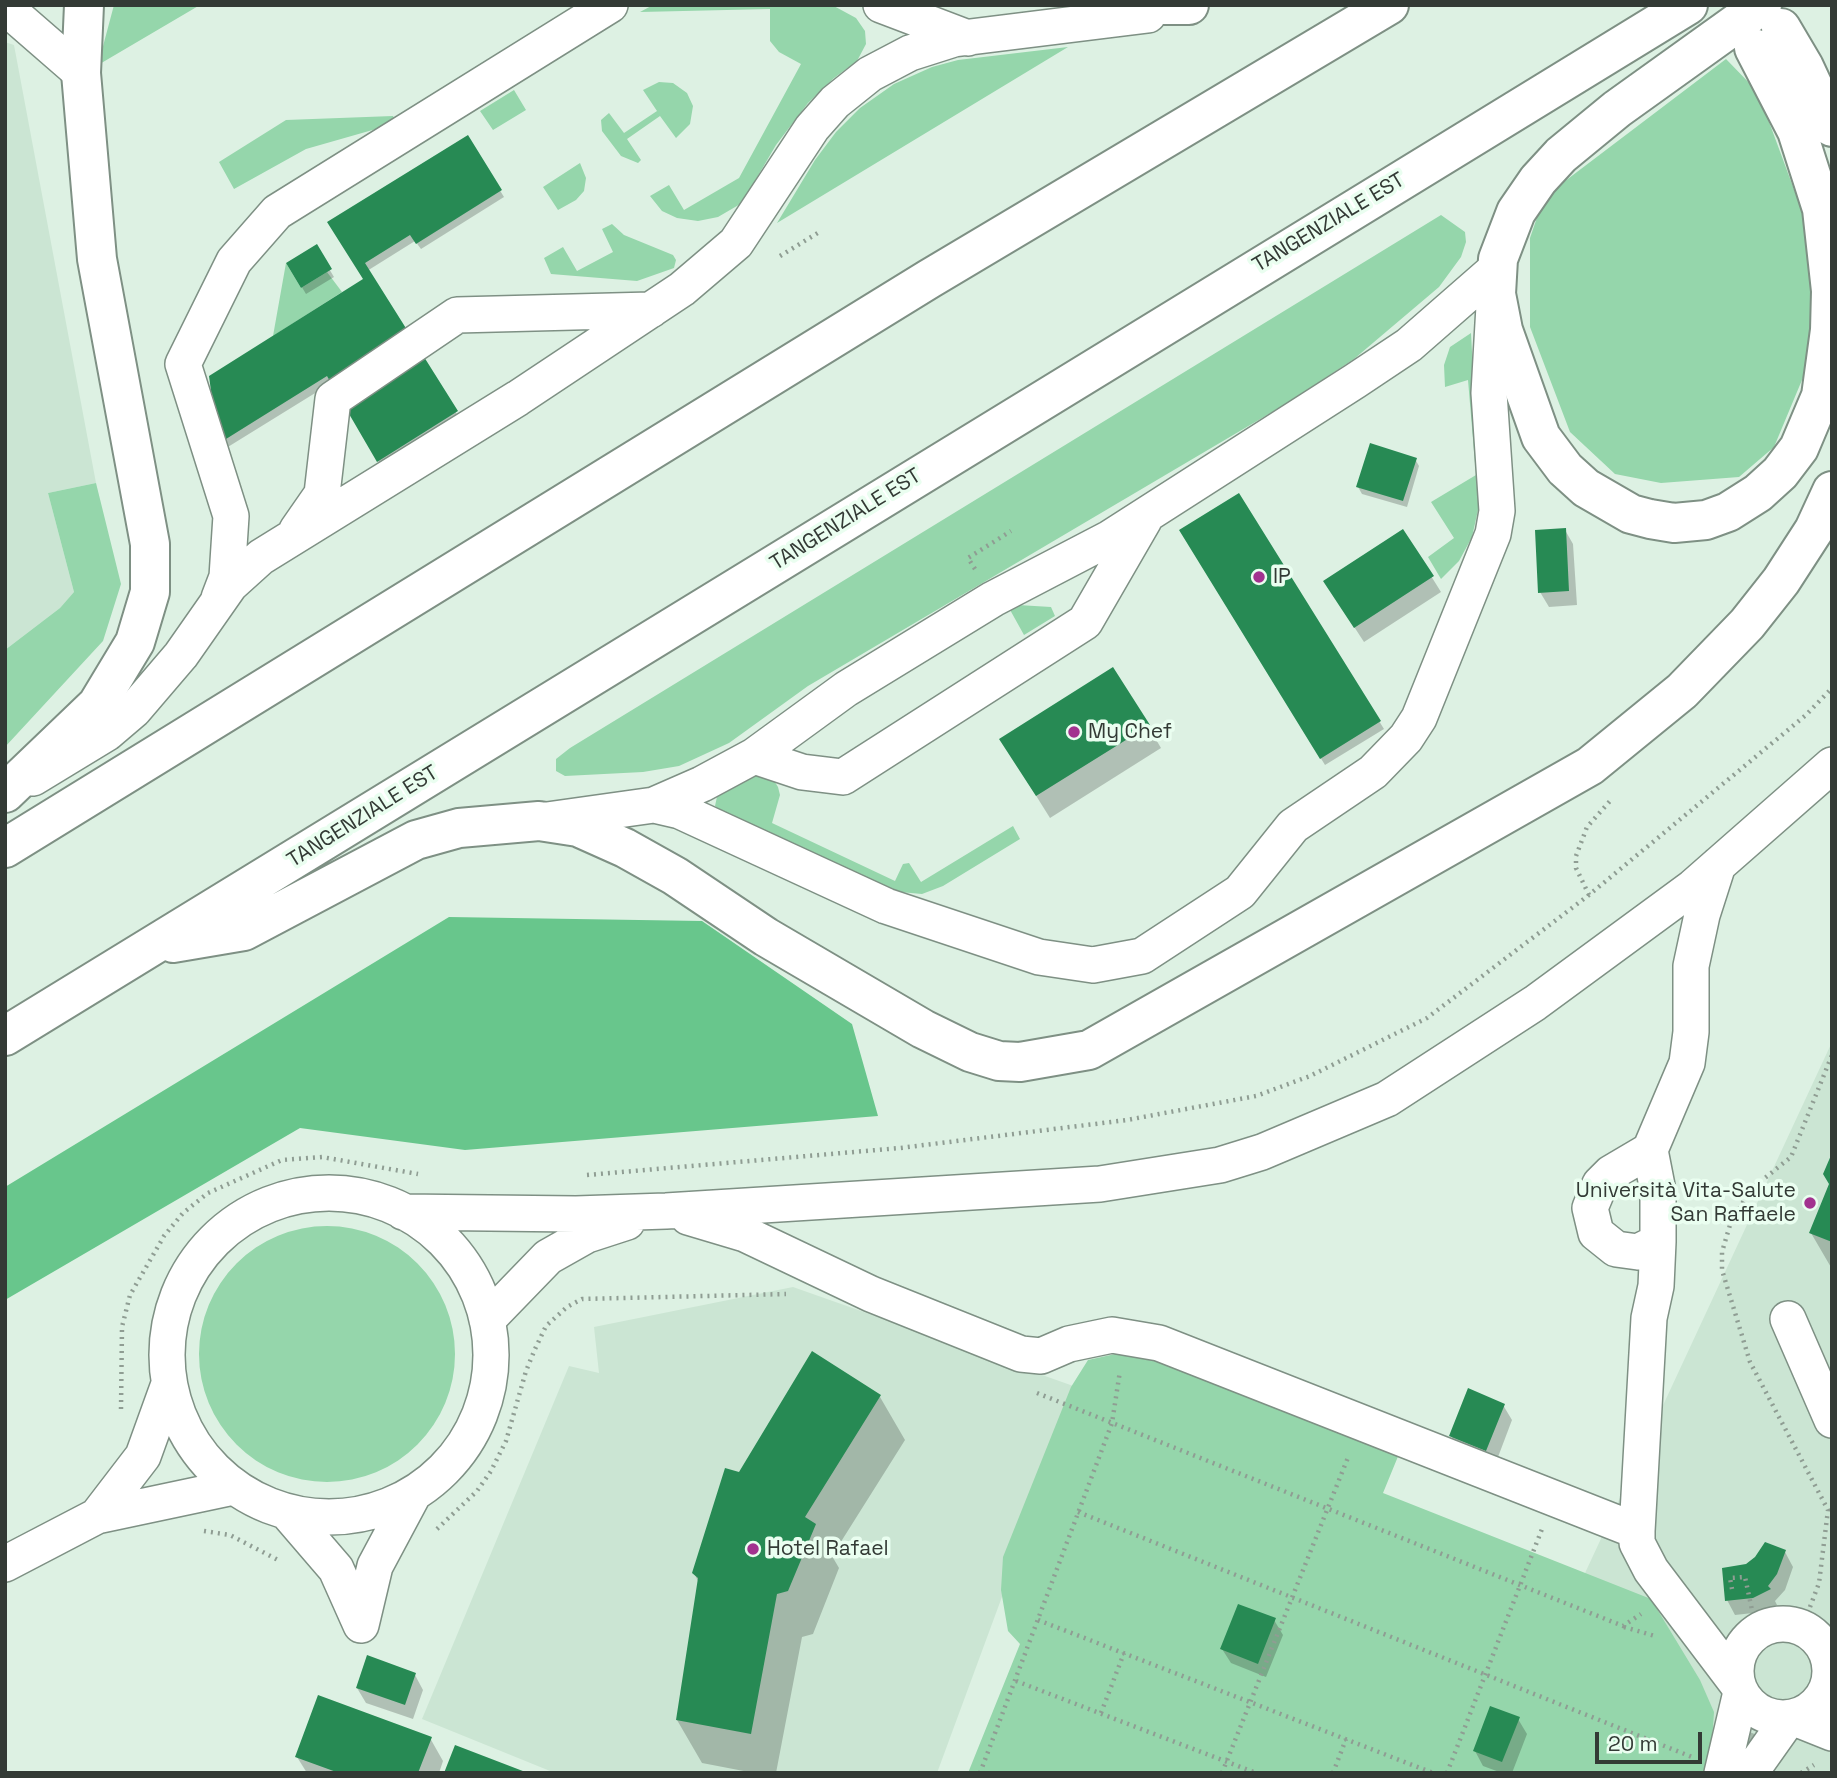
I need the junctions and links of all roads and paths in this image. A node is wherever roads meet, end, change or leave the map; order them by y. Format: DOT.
graph roads {
  1 [pos="84,5"];
  2 [pos="610,5"];
  3 [pos="881,5"];
  4 [pos="1114,5"];
  5 [pos="1189,5"];
  6 [pos="1199,5"];
  7 [pos="1389,5"];
  8 [pos="1688,5"];
  9 [pos="5,7"];
  10 [pos="1766,27"];
  11 [pos="968,38"];
  12 [pos="81,73"];
  13 [pos="1832,127"];
  14 [pos="821,231"];
  15 [pos="780,256"];
  16 [pos="1496,269"];
  17 [pos="651,310"];
  18 [pos="1832,491"];
  19 [pos="1148,514"];
  20 [pos="1011,531"];
  21 [pos="289,542"];
  22 [pos="968,558"];
  23 [pos="218,599"];
  24 [pos="1832,688"];
  25 [pos="754,756"];
  26 [pos="1832,765"];
  27 [pos="1620,793"];
  28 [pos="5,794"];
  29 [pos="654,805"];
  30 [pos="539,821"];
  31 [pos="5,848"];
  32 [pos="1718,865"];
  33 [pos="1589,895"];
  34 [pos="153,946"];
  35 [pos="5,1037"];
  36 [pos="1650,1150"];
  37 [pos="422,1175"];
  38 [pos="582,1175"];
  39 [pos="666,1211"];
  40 [pos="403,1212"];
  41 [pos="1658,1242"];
  42 [pos="1616,1250"];
  43 [pos="789,1294"];
  44 [pos="1649,1318"];
  45 [pos="1788,1319"];
  46 [pos="487,1320"];
  47 [pos="1126,1336"];
  48 [pos="169,1384"];
  49 [pos="1034,1392"];
  50 [pos="121,1416"];
  51 [pos="1832,1420"];
  52 [pos="1112,1423"];
  53 [pos="1362,1423"];
  54 [pos="234,1487"];
  55 [pos="414,1493"];
  56 [pos="1553,1499"];
  57 [pos="1328,1509"];
  58 [pos="287,1512"];
  59 [pos="1078,1512"];
  60 [pos="97,1517"];
  61 [pos="190,1529"];
  62 [pos="435,1531"];
  63 [pos="1637,1531"];
  64 [pos="5,1564"];
  65 [pos="336,1569"];
  66 [pos="1520,1585"];
  67 [pos="1732,1589"];
  68 [pos="1292,1597"];
  69 [pos="1665,1609"];
  70 [pos="1038,1619"];
  71 [pos="1750,1625"];
  72 [pos="1623,1626"];
  73 [pos="1657,1637"];
  74 [pos="1826,1638"];
  75 [pos="1124,1653"];
  76 [pos="1485,1674"];
  77 [pos="1830,1679"];
  78 [pos="1016,1681"];
  79 [pos="1740,1688"];
  80 [pos="1250,1702"];
  81 [pos="1101,1713"];
  82 [pos="1790,1717"];
  83 [pos="1832,1733"];
  84 [pos="1346,1739"];
  85 [pos="1226,1761"];
  86 [pos="1711,1766"];
  87 [pos="980,1773"];
  88 [pos="1222,1773"];
  89 [pos="1256,1773"];
  90 [pos="1333,1773"];
  91 [pos="1433,1773"];
  92 [pos="1447,1773"];
  93 [pos="1750,1773"];
  1 -- 12 [label="highway"];
  2 -- 23 [label="street"];
  3 -- 11 [label="street"];
  4 -- 5 [label="highway"];
  6 -- 11 [label="street"];
  7 -- 31 [label="highway"];
  8 -- 34 [label="highway, TANGENZIALE EST"];
  9 -- 12 [label="street"];
  10 -- 13 [label="highway"];
  10 -- 16 [label="highway"];
  10 -- 16 [label="highway"];
  11 -- 17 [label="street"];
  12 -- 28 [label="highway"];
  14 -- 15 [label="path"];
  16 -- 19 [label="street"];
  16 -- 29 [label="street"];
  17 -- 21 [label="street"];
  17 -- 21 [label="street"];
  18 -- 30 [label="highway"];
  19 -- 25 [label="street"];
  19 -- 25 [label="street"];
  20 -- 22 [label="path"];
  21 -- 23 [label="street"];
  23 -- 28 [label="street"];
  24 -- 33 [label="path"];
  25 -- 29 [label="street"];
  26 -- 32 [label="street"];
  27 -- 33 [label="path"];
  29 -- 30 [label="street"];
  30 -- 34 [label="highway"];
  32 -- 36 [label="street"];
  32 -- 39 [label="street"];
  33 -- 38 [label="path"];
  34 -- 35 [label="highway, TANGENZIALE EST"];
  36 -- 41 [label="street"];
  36 -- 42 [label="street"];
  37 -- 50 [label="path"];
  39 -- 40 [label="street"];
  39 -- 46 [label="street"];
  39 -- 47 [label="street"];
  40 -- 46 [label="street"];
  40 -- 48 [label="street"];
  41 -- 42 [label="street"];
  41 -- 44 [label="street"];
  42 -- 44 [label="street"];
  43 -- 62 [label="path"];
  44 -- 63 [label="street"];
  45 -- 51 [label="street"];
  46 -- 55 [label="street"];
  47 -- 52 [label="path"];
  47 -- 53 [label="street"];
  48 -- 54 [label="street"];
  48 -- 60 [label="street"];
  49 -- 52 [label="path"];
  52 -- 57 [label="path"];
  52 -- 59 [label="path"];
  53 -- 56 [label="street"];
  53 -- 57 [label="path"];
  54 -- 58 [label="street"];
  54 -- 60 [label="street"];
  55 -- 58 [label="street"];
  55 -- 65 [label="street"];
  56 -- 63 [label="street"];
  56 -- 66 [label="path"];
  57 -- 66 [label="path"];
  57 -- 68 [label="path"];
  58 -- 65 [label="street"];
  59 -- 68 [label="path"];
  59 -- 70 [label="path"];
  60 -- 64 [label="street"];
  61 -- 65 [label="path"];
  63 -- 69 [label="street"];
  66 -- 72 [label="path"];
  66 -- 76 [label="path"];
  67 -- 71 [label="path"];
  68 -- 76 [label="path"];
  68 -- 80 [label="path"];
  69 -- 71 [label="street"];
  69 -- 72 [label="path"];
  69 -- 79 [label="street"];
  70 -- 75 [label="path"];
  70 -- 78 [label="path"];
  71 -- 74 [label="street"];
  71 -- 79 [label="street"];
  72 -- 73 [label="path"];
  74 -- 77 [label="street"];
  75 -- 80 [label="path"];
  75 -- 81 [label="path"];
  76 -- 86 [label="path"];
  76 -- 92 [label="path"];
  77 -- 82 [label="street"];
  78 -- 81 [label="path"];
  78 -- 87 [label="path"];
  79 -- 82 [label="street"];
  79 -- 86 [label="street"];
  80 -- 84 [label="path"];
  80 -- 85 [label="path"];
  81 -- 85 [label="path"];
  82 -- 83 [label="street"];
  82 -- 93 [label="street"];
  84 -- 90 [label="path"];
  84 -- 91 [label="path"];
  85 -- 88 [label="path"];
  85 -- 89 [label="path"];
}
